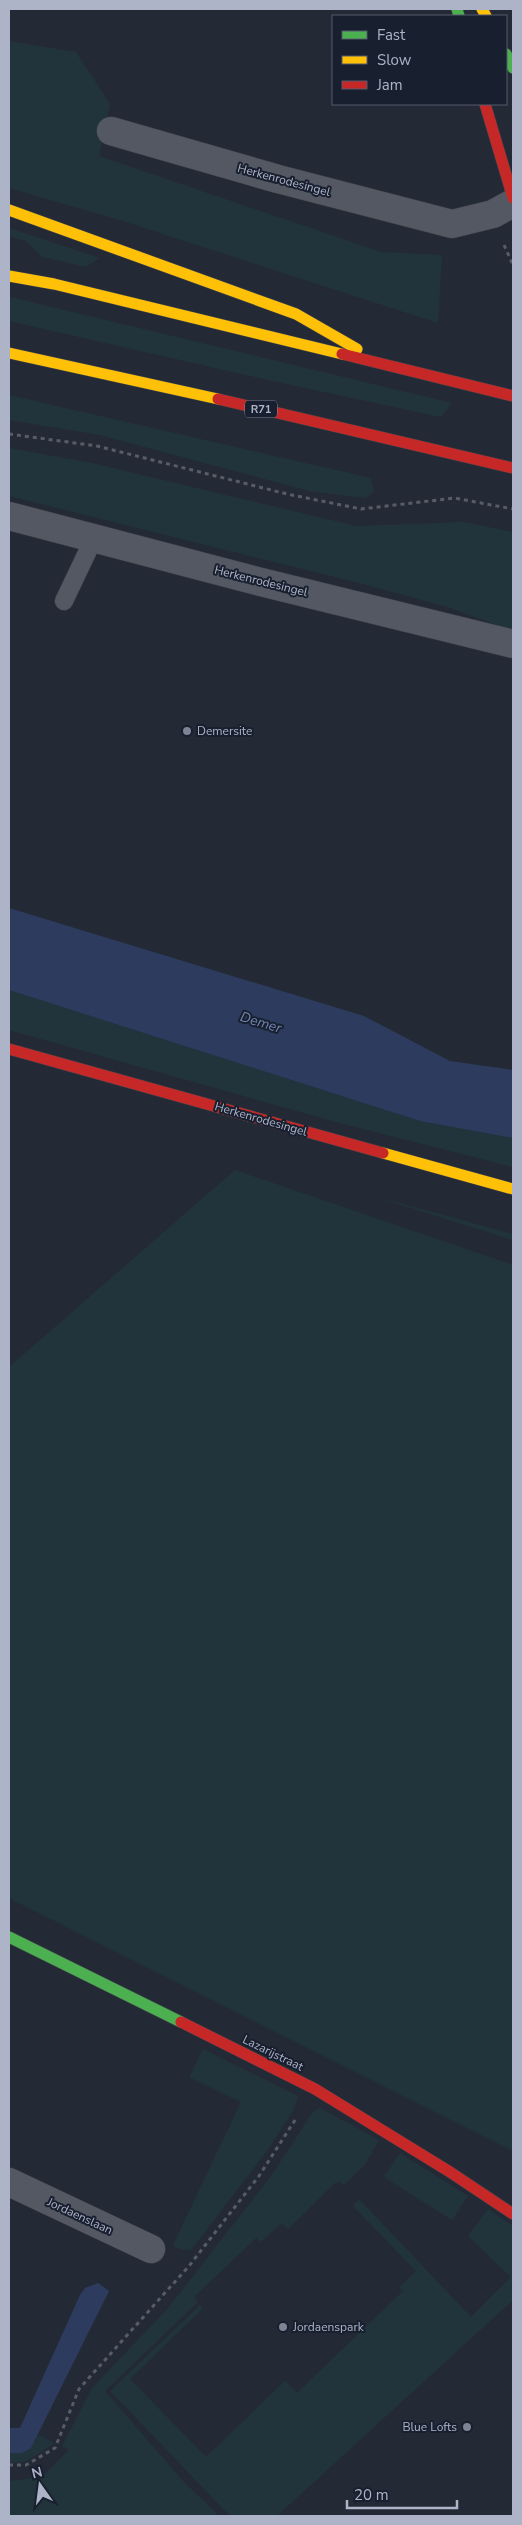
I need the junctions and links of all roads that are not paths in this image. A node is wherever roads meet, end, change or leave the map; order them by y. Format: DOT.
graph roads {
  1 [pos="507,56"];
  2 [pos="513,68"];
  3 [pos="485,105"];
  4 [pos="111,131"];
  5 [pos="513,198"];
  6 [pos="513,203"];
  7 [pos="9,210"];
  8 [pos="9,276"];
  9 [pos="9,352"];
  10 [pos="384,365"];
  11 [pos="513,396"];
  12 [pos="513,468"];
  13 [pos="9,516"];
  14 [pos="94,538"];
  15 [pos="64,601"];
  16 [pos="513,644"];
  17 [pos="9,1049"];
  18 [pos="513,1190"];
  19 [pos="9,1937"];
  20 [pos="9,2182"];
  21 [pos="513,2214"];
  22 [pos="151,2249"];
  1 -- 2 [label="main road"];
  3 -- 5 [label="main road"];
  4 -- 6 [label="street, Herkenrodesingel"];
  7 -- 10 [label="main road"];
  8 -- 10 [label="main road"];
  9 -- 12 [label="main road, R71"];
  10 -- 11 [label="main road"];
  13 -- 14 [label="street, Herkenrodesingel"];
  14 -- 15 [label="lane"];
  14 -- 16 [label="street, Herkenrodesingel"];
  17 -- 18 [label="main road, Herkenrodesingel"];
  19 -- 21 [label="main road, Lazarijstraat"];
  20 -- 22 [label="street, Jordaenslaan"];
}
